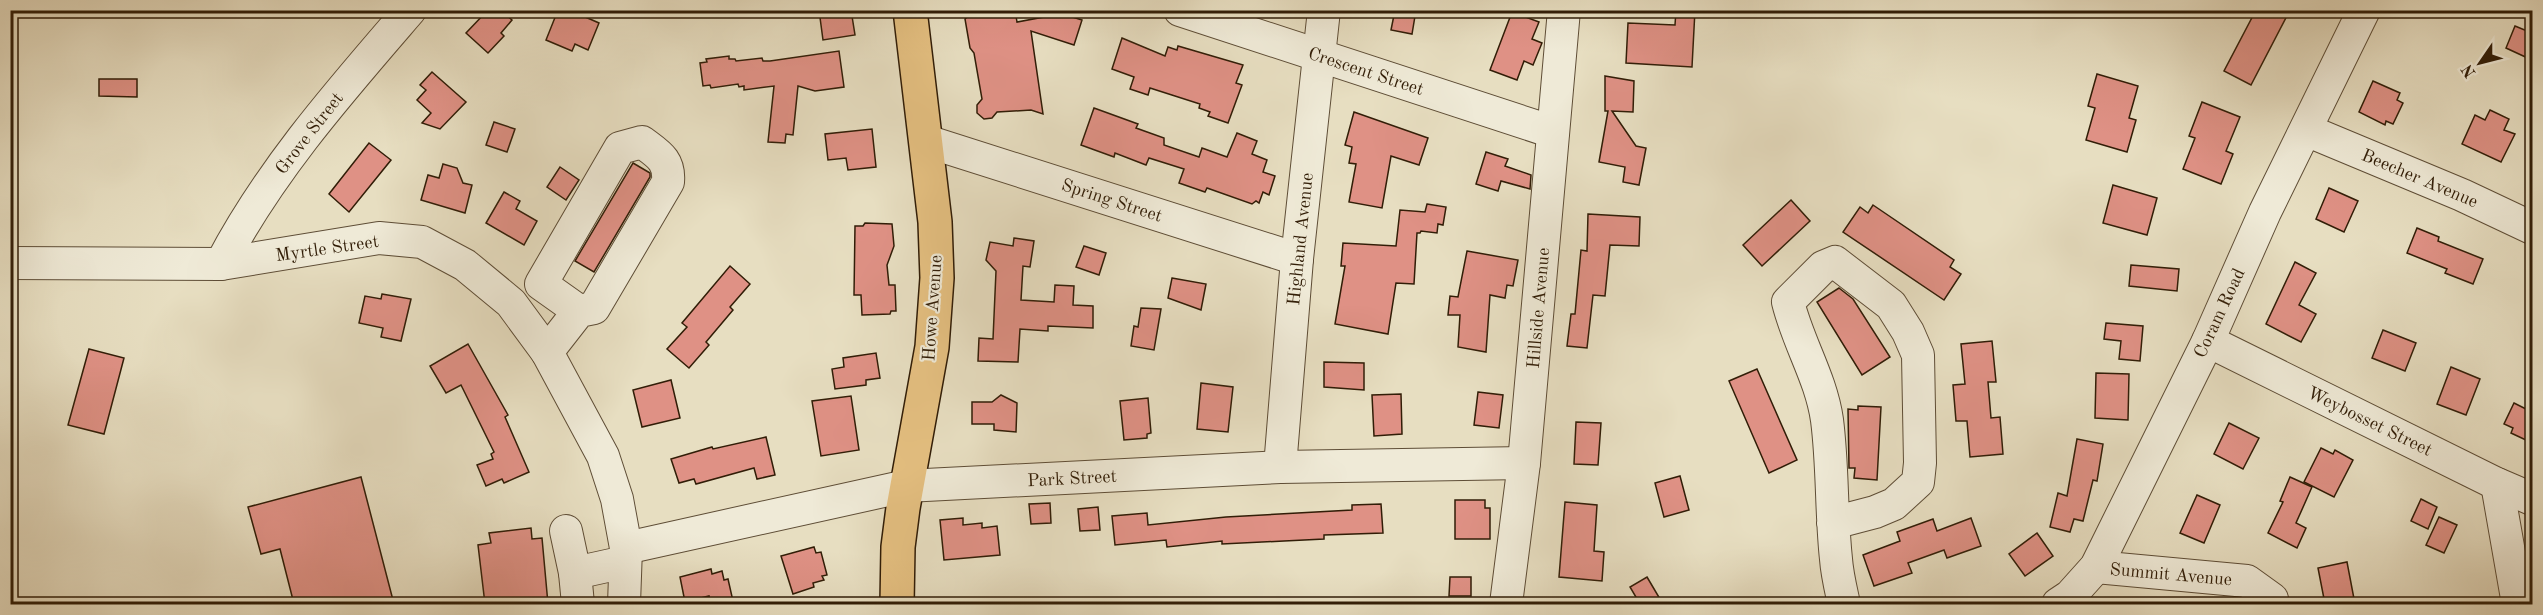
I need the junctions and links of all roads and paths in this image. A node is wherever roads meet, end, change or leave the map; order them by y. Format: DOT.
graph roads {
  1 [pos="410,10"];
  2 [pos="910,10"];
  3 [pos="1180,10"];
  4 [pos="1324,10"];
  5 [pos="1564,10"];
  6 [pos="2364,10"];
  7 [pos="1320,56"];
  8 [pos="2306,130"];
  9 [pos="1553,132"];
  10 [pos="926,141"];
  11 [pos="2532,228"];
  12 [pos="1297,259"];
  13 [pos="10,263"];
  14 [pos="221,264"];
  15 [pos="579,311"];
  16 [pos="2208,341"];
  17 [pos="547,352"];
  18 [pos="1524,463"];
  19 [pos="1280,467"];
  20 [pos="2497,484"];
  21 [pos="906,486"];
  22 [pos="2532,499"];
  23 [pos="1833,524"];
  24 [pos="566,531"];
  25 [pos="625,555"];
  26 [pos="2096,567"];
  27 [pos="575,573"];
  28 [pos="579,604"];
  29 [pos="624,604"];
  30 [pos="897,604"];
  31 [pos="1506,604"];
  32 [pos="1844,604"];
  33 [pos="2058,604"];
  34 [pos="2273,604"];
  35 [pos="2518,604"];
  1 -- 14 [label="street, Grove Street"];
  2 -- 10 [label="main road, Howe Avenue"];
  3 -- 7 [label="street, Crescent Street"];
  4 -- 7 [label="street, Highland Avenue"];
  5 -- 9 [label="street, Hillside Avenue"];
  6 -- 8 [label="street, Coram Road"];
  7 -- 9 [label="street, Crescent Street"];
  7 -- 12 [label="street, Highland Avenue"];
  8 -- 11 [label="street, Beecher Avenue"];
  8 -- 16 [label="street, Coram Road"];
  9 -- 18 [label="street, Hillside Avenue"];
  10 -- 12 [label="street, Spring Street"];
  10 -- 21 [label="main road, Howe Avenue"];
  12 -- 19 [label="street, Highland Avenue"];
  13 -- 14 [label="street, Myrtle Street"];
  14 -- 17 [label="street, Myrtle Street"];
  15 -- 15 [label="street"];
  15 -- 17 [label="street"];
  16 -- 20 [label="street, Weybosset Street"];
  16 -- 26 [label="street, Coram Road"];
  17 -- 25 [label="street, Myrtle Street"];
  18 -- 19 [label="street, Park Street"];
  18 -- 31 [label="street, Hillside Avenue"];
  19 -- 21 [label="street, Park Street"];
  20 -- 22 [label="street, Weybosset Street"];
  20 -- 35 [label="street"];
  21 -- 25 [label="street, Park Street"];
  21 -- 30 [label="main road, Howe Avenue"];
  23 -- 23 [label="street"];
  23 -- 32 [label="street"];
  24 -- 27 [label="street"];
  25 -- 27 [label="street, Park Street"];
  25 -- 29 [label="street, Myrtle Street"];
  26 -- 33 [label="street, Coram Road"];
  26 -- 34 [label="street, Summit Avenue"];
  27 -- 28 [label="street"];
}
